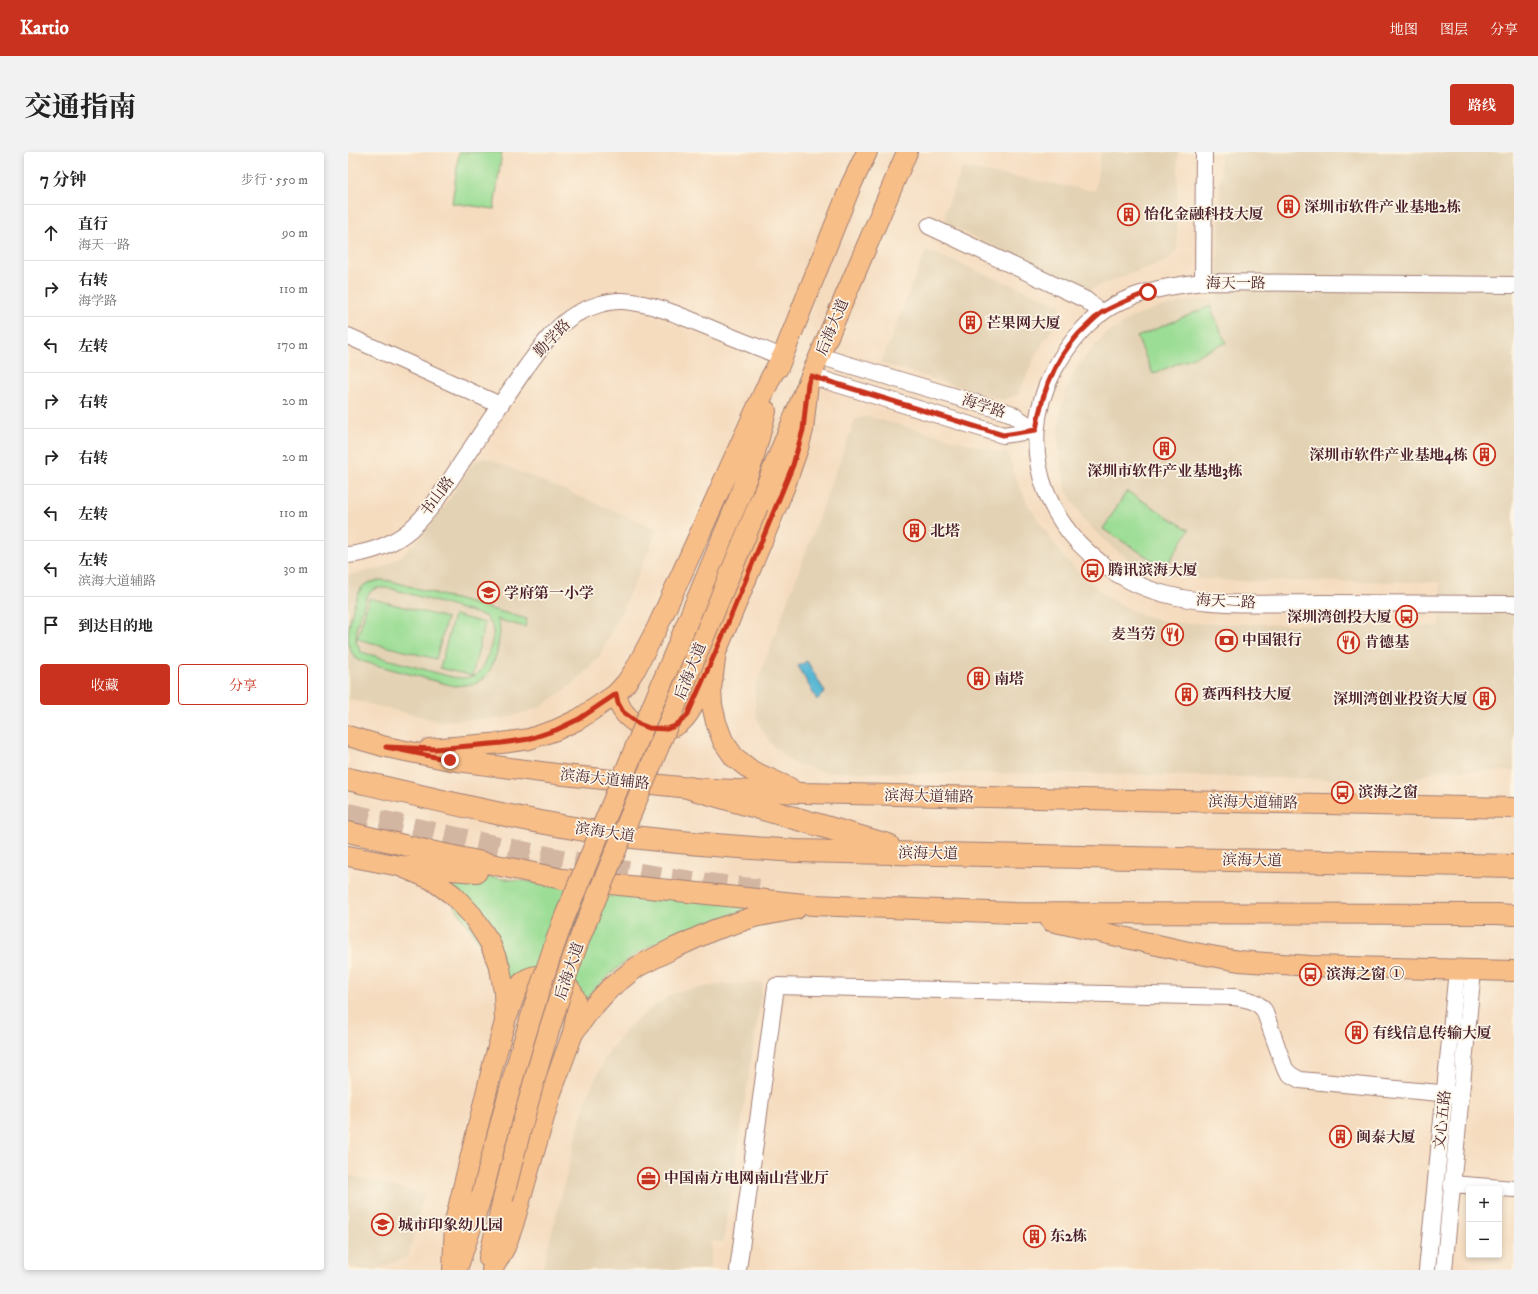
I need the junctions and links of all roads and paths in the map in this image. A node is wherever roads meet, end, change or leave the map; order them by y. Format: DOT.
graph roads {
  1 [pos="867,152"];
  2 [pos="908,152"];
  3 [pos="1204,152"];
  4 [pos="929,226"];
  5 [pos="1203,282"];
  6 [pos="1514,285"];
  7 [pos="1102,313"];
  8 [pos="348,336"];
  9 [pos="819,356"];
  10 [pos="782,357"];
  11 [pos="809,380"];
  12 [pos="500,405"];
  13 [pos="1036,430"];
  14 [pos="348,555"];
  15 [pos="1514,604"];
  16 [pos="716,652"];
  17 [pos="616,694"];
  18 [pos="348,736"];
  19 [pos="386,747"];
  20 [pos="348,779"];
  21 [pos="690,788"];
  22 [pos="803,793"];
  23 [pos="1514,808"];
  24 [pos="348,832"];
  25 [pos="916,853"];
  26 [pos="348,856"];
  27 [pos="400,866"];
  28 [pos="1514,866"];
  29 [pos="562,879"];
  30 [pos="814,905"];
  31 [pos="1014,913"];
  32 [pos="1514,915"];
  33 [pos="1465,970"];
  34 [pos="1514,972"];
  35 [pos="505,1022"];
  36 [pos="573,1033"];
  37 [pos="1445,1093"];
  38 [pos="1461,1095"];
  39 [pos="1452,1184"];
  40 [pos="1514,1190"];
  41 [pos="453,1270"];
  42 [pos="457,1270"];
  43 [pos="486,1270"];
  44 [pos="492,1270"];
  45 [pos="738,1270"];
  46 [pos="1428,1270"];
  47 [pos="1444,1270"];
  1 -- 10 [label="main road, 后海大道"];
  2 -- 9 [label="main road, 后海大道"];
  3 -- 5 [label="street"];
  4 -- 7 [label="street"];
  5 -- 6 [label="street, 海天一路"];
  5 -- 7 [label="street, 海天一路"];
  7 -- 13 [label="street, 海天一路"];
  8 -- 12 [label="street"];
  9 -- 11 [label="main road, 后海大道"];
  9 -- 13 [label="street, 海学路"];
  10 -- 12 [label="street, 勤学路"];
  10 -- 17 [label="main road"];
  10 -- 42 [label="main road, 后海大道, bridge"];
  11 -- 13 [label="street, 海学路"];
  11 -- 16 [label="main road"];
  11 -- 43 [label="main road, 后海大道, bridge"];
  12 -- 14 [label="street, 书山路"];
  13 -- 15 [label="street, 海天二路"];
  16 -- 17 [label="main road"];
  16 -- 22 [label="main road"];
  17 -- 19 [label="main road"];
  18 -- 19 [label="main road, 滨海大道辅路"];
  19 -- 21 [label="main road, 滨海大道辅路"];
  20 -- 25 [label="highway, 滨海大道"];
  21 -- 22 [label="main road, 滨海大道辅路"];
  21 -- 25 [label="highway"];
  22 -- 23 [label="main road, 滨海大道辅路"];
  24 -- 29 [label="main road"];
  25 -- 28 [label="highway, 滨海大道"];
  26 -- 27 [label="main road"];
  27 -- 29 [label="main road"];
  27 -- 35 [label="main road"];
  29 -- 30 [label="main road"];
  30 -- 31 [label="main road"];
  30 -- 36 [label="main road"];
  31 -- 32 [label="main road"];
  31 -- 33 [label="main road"];
  33 -- 34 [label="main road"];
  33 -- 37 [label="street, 文心五路"];
  33 -- 38 [label="street, 文心五路"];
  35 -- 36 [label="main road"];
  35 -- 41 [label="main road"];
  36 -- 44 [label="main road"];
  37 -- 38 [label="street"];
  37 -- 45 [label="street"];
  37 -- 46 [label="street, 文心五路"];
  38 -- 39 [label="street, 文心五路"];
  39 -- 40 [label="street"];
  39 -- 47 [label="street, 文心五路"];
}
